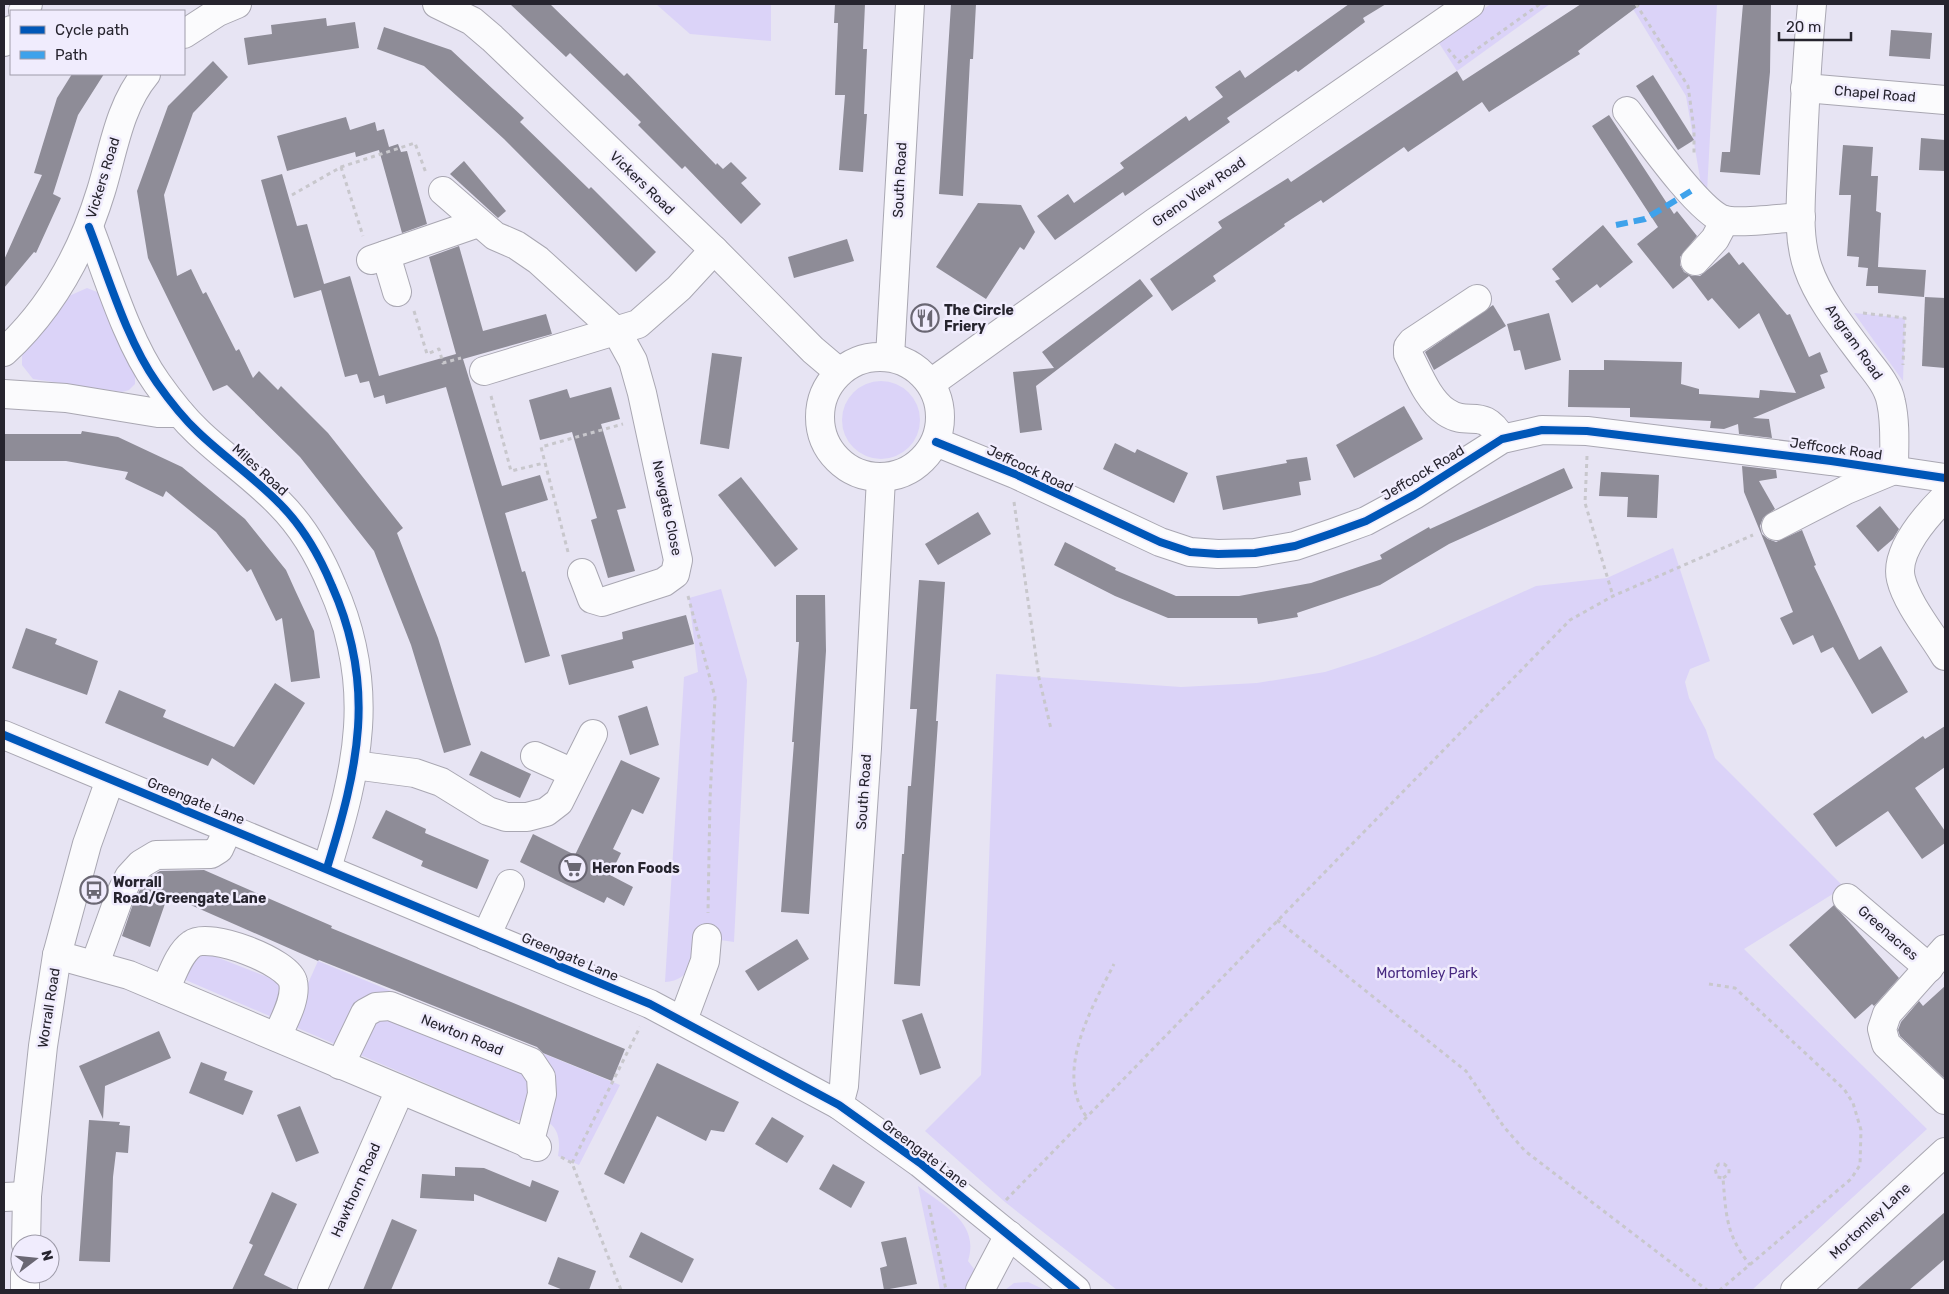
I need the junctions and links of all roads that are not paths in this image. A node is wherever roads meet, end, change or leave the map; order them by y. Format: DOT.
graph roads {
  1 [pos="237,4"];
  2 [pos="437,4"];
  3 [pos="910,4"];
  4 [pos="1470,4"];
  5 [pos="1812,4"];
  6 [pos="185,33"];
  7 [pos="145,75"];
  8 [pos="1805,88"];
  9 [pos="1945,100"];
  10 [pos="1627,112"];
  11 [pos="443,191"];
  12 [pos="1801,217"];
  13 [pos="1725,220"];
  14 [pos="478,223"];
  15 [pos="88,227"];
  16 [pos="714,250"];
  17 [pos="1696,261"];
  18 [pos="397,292"];
  19 [pos="1478,299"];
  20 [pos="617,332"];
  21 [pos="4,352"];
  22 [pos="890,357"];
  23 [pos="487,370"];
  24 [pos="839,372"];
  25 [pos="931,383"];
  26 [pos="4,394"];
  27 [pos="180,413"];
  28 [pos="1502,439"];
  29 [pos="936,442"];
  30 [pos="1894,470"];
  31 [pos="881,478"];
  32 [pos="1945,478"];
  33 [pos="1945,497"];
  34 [pos="1776,526"];
  35 [pos="582,573"];
  36 [pos="1945,656"];
  37 [pos="593,734"];
  38 [pos="4,735"];
  39 [pos="535,756"];
  40 [pos="354,765"];
  41 [pos="572,773"];
  42 [pos="110,780"];
  43 [pos="229,828"];
  44 [pos="327,868"];
  45 [pos="510,884"];
  46 [pos="1847,898"];
  47 [pos="486,936"];
  48 [pos="707,938"];
  49 [pos="57,954"];
  50 [pos="1937,958"];
  51 [pos="95,964"];
  52 [pos="165,990"];
  53 [pos="683,1020"];
  54 [pos="277,1037"];
  55 [pos="340,1065"];
  56 [pos="400,1090"];
  57 [pos="1945,1100"];
  58 [pos="839,1105"];
  59 [pos="1945,1152"];
  60 [pos="15,1196"];
  61 [pos="999,1227"];
  62 [pos="24,1234"];
  63 [pos="1800,1289"];
  64 [pos="312,1290"];
  65 [pos="980,1290"];
  66 [pos="1076,1290"];
  1 -- 6 [label="street"];
  2 -- 16 [label="street, Vickers Road"];
  3 -- 22 [label="street, South Road"];
  4 -- 25 [label="street, Greno View Road"];
  5 -- 8 [label="street, Angram Road"];
  7 -- 15 [label="street, Vickers Road"];
  8 -- 9 [label="street, Chapel Road"];
  8 -- 12 [label="street, Angram Road"];
  10 -- 13 [label="street"];
  11 -- 14 [label="street, Newgate Close"];
  12 -- 13 [label="street"];
  12 -- 30 [label="street, Angram Road"];
  13 -- 17 [label="street"];
  14 -- 18 [label="street"];
  14 -- 20 [label="street, Newgate Close"];
  15 -- 21 [label="street, Vickers Road"];
  15 -- 27 [label="street, Miles Road"];
  16 -- 20 [label="street"];
  16 -- 24 [label="street, Vickers Road"];
  19 -- 28 [label="street"];
  20 -- 23 [label="street"];
  20 -- 35 [label="street, Newgate Close"];
  22 -- 24 [label="street"];
  22 -- 25 [label="street"];
  24 -- 31 [label="street"];
  25 -- 29 [label="street"];
  26 -- 27 [label="street"];
  27 -- 40 [label="street, Miles Road"];
  28 -- 29 [label="street, Jeffcock Road"];
  28 -- 30 [label="street, Jeffcock Road"];
  29 -- 31 [label="street"];
  30 -- 32 [label="street, Jeffcock Road"];
  30 -- 34 [label="street"];
  31 -- 58 [label="street, South Road"];
  33 -- 36 [label="street"];
  37 -- 41 [label="street"];
  38 -- 42 [label="street, Greengate Lane"];
  39 -- 41 [label="street"];
  40 -- 41 [label="street"];
  40 -- 44 [label="street, Miles Road"];
  42 -- 43 [label="street, Greengate Lane"];
  42 -- 49 [label="street, Worrall Road"];
  43 -- 44 [label="street, Greengate Lane"];
  43 -- 51 [label="street"];
  44 -- 47 [label="street, Greengate Lane"];
  45 -- 47 [label="street"];
  46 -- 50 [label="street, Greenacres"];
  47 -- 53 [label="street, Greengate Lane"];
  48 -- 53 [label="street"];
  49 -- 51 [label="street"];
  49 -- 60 [label="street, Worrall Road"];
  50 -- 57 [label="street, Greenacres"];
  51 -- 52 [label="street"];
  52 -- 54 [label="street"];
  52 -- 54 [label="street"];
  53 -- 58 [label="street, Greengate Lane"];
  54 -- 55 [label="street"];
  55 -- 56 [label="street"];
  55 -- 56 [label="street, Newton Road"];
  56 -- 64 [label="street, Hawthorn Road"];
  58 -- 61 [label="street, Greengate Lane"];
  59 -- 63 [label="street, Mortomley Lane"];
  60 -- 62 [label="street, Worrall Road"];
  61 -- 65 [label="street"];
  61 -- 66 [label="street, Greengate Lane"];
}
